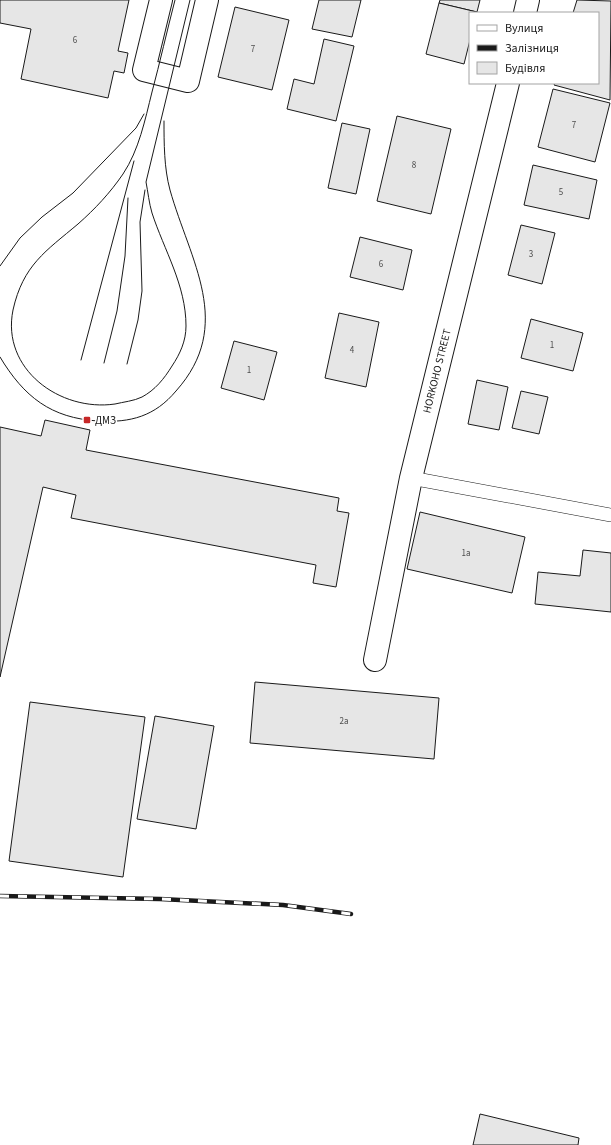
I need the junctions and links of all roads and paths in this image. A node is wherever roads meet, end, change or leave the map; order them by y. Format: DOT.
graph roads {
  1 [pos="161,0"];
  2 [pos="207,0"];
  3 [pos="528,0"];
  4 [pos="525,12"];
  5 [pos="508,84"];
  6 [pos="411,478"];
  7 [pos="611,514"];
  8 [pos="375,660"];
  1 -- 2 [label="street"];
  3 -- 4 [label="street"];
  5 -- 6 [label="street, HORKOHO STREET"];
  6 -- 7 [label="lane"];
  6 -- 8 [label="street, HORKOHO STREET"];
}
